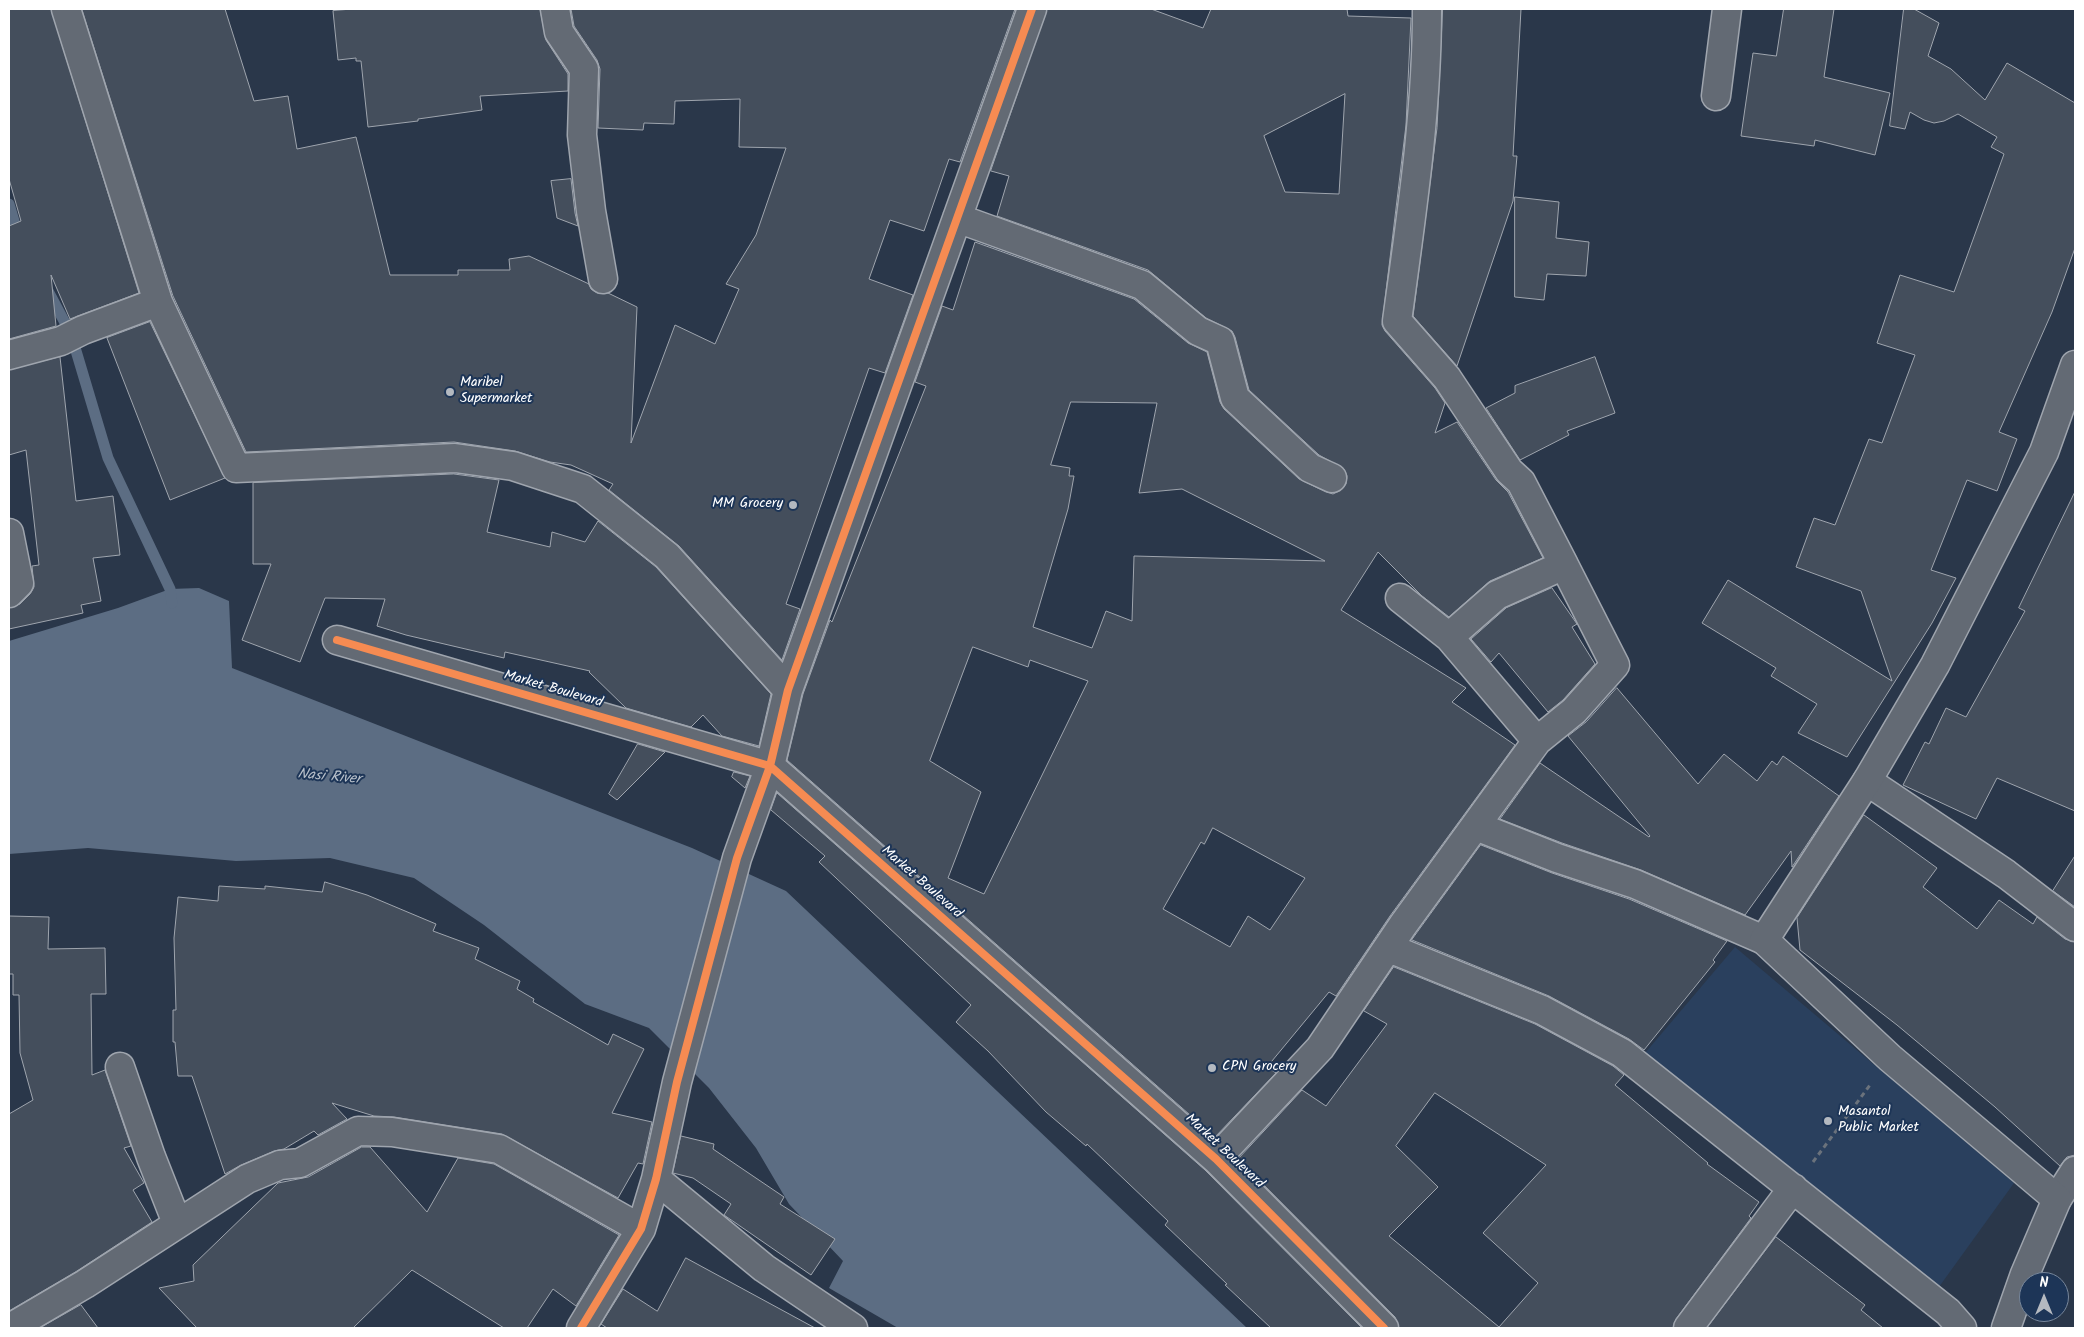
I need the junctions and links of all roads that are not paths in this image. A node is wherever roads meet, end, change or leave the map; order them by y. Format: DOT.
graph roads {
  1 [pos="66,9"];
  2 [pos="555,9"];
  3 [pos="1032,9"];
  4 [pos="1427,9"];
  5 [pos="1727,9"];
  6 [pos="1716,96"];
  7 [pos="957,218"];
  8 [pos="603,279"];
  9 [pos="158,302"];
  10 [pos="9,355"];
  11 [pos="2075,365"];
  12 [pos="1332,478"];
  13 [pos="9,533"];
  14 [pos="1564,564"];
  15 [pos="9,594"];
  16 [pos="1400,598"];
  17 [pos="1449,637"];
  18 [pos="337,640"];
  19 [pos="788,690"];
  20 [pos="1537,741"];
  21 [pos="770,766"];
  22 [pos="1867,781"];
  23 [pos="1476,826"];
  24 [pos="2075,927"];
  25 [pos="1764,940"];
  26 [pos="1389,948"];
  27 [pos="120,1067"];
  28 [pos="1216,1159"];
  29 [pos="2075,1171"];
  30 [pos="656,1179"];
  31 [pos="1793,1188"];
  32 [pos="2057,1199"];
  33 [pos="177,1223"];
  34 [pos="640,1229"];
  35 [pos="10,1328"];
  36 [pos="581,1328"];
  37 [pos="853,1328"];
  38 [pos="1384,1328"];
  39 [pos="1688,1328"];
  40 [pos="1962,1328"];
  41 [pos="2006,1328"];
  1 -- 9 [label="street"];
  2 -- 8 [label="street"];
  3 -- 7 [label="street"];
  4 -- 14 [label="street"];
  5 -- 6 [label="street"];
  7 -- 12 [label="street"];
  7 -- 19 [label="street"];
  9 -- 10 [label="street"];
  9 -- 19 [label="street"];
  11 -- 22 [label="street"];
  13 -- 15 [label="street"];
  14 -- 17 [label="street"];
  14 -- 20 [label="street"];
  16 -- 17 [label="street"];
  17 -- 20 [label="street"];
  18 -- 21 [label="street, Market Boulevard"];
  19 -- 21 [label="street"];
  20 -- 23 [label="street"];
  21 -- 28 [label="street, Market Boulevard"];
  21 -- 30 [label="street"];
  22 -- 24 [label="street"];
  22 -- 25 [label="street"];
  23 -- 25 [label="street"];
  23 -- 26 [label="street"];
  25 -- 32 [label="street"];
  26 -- 28 [label="street"];
  26 -- 31 [label="street"];
  27 -- 33 [label="street"];
  28 -- 38 [label="street, Market Boulevard"];
  29 -- 32 [label="street"];
  30 -- 34 [label="street"];
  30 -- 37 [label="street"];
  31 -- 39 [label="street"];
  31 -- 40 [label="street"];
  32 -- 41 [label="street"];
  33 -- 34 [label="street"];
  33 -- 35 [label="street"];
  34 -- 36 [label="street"];
}
